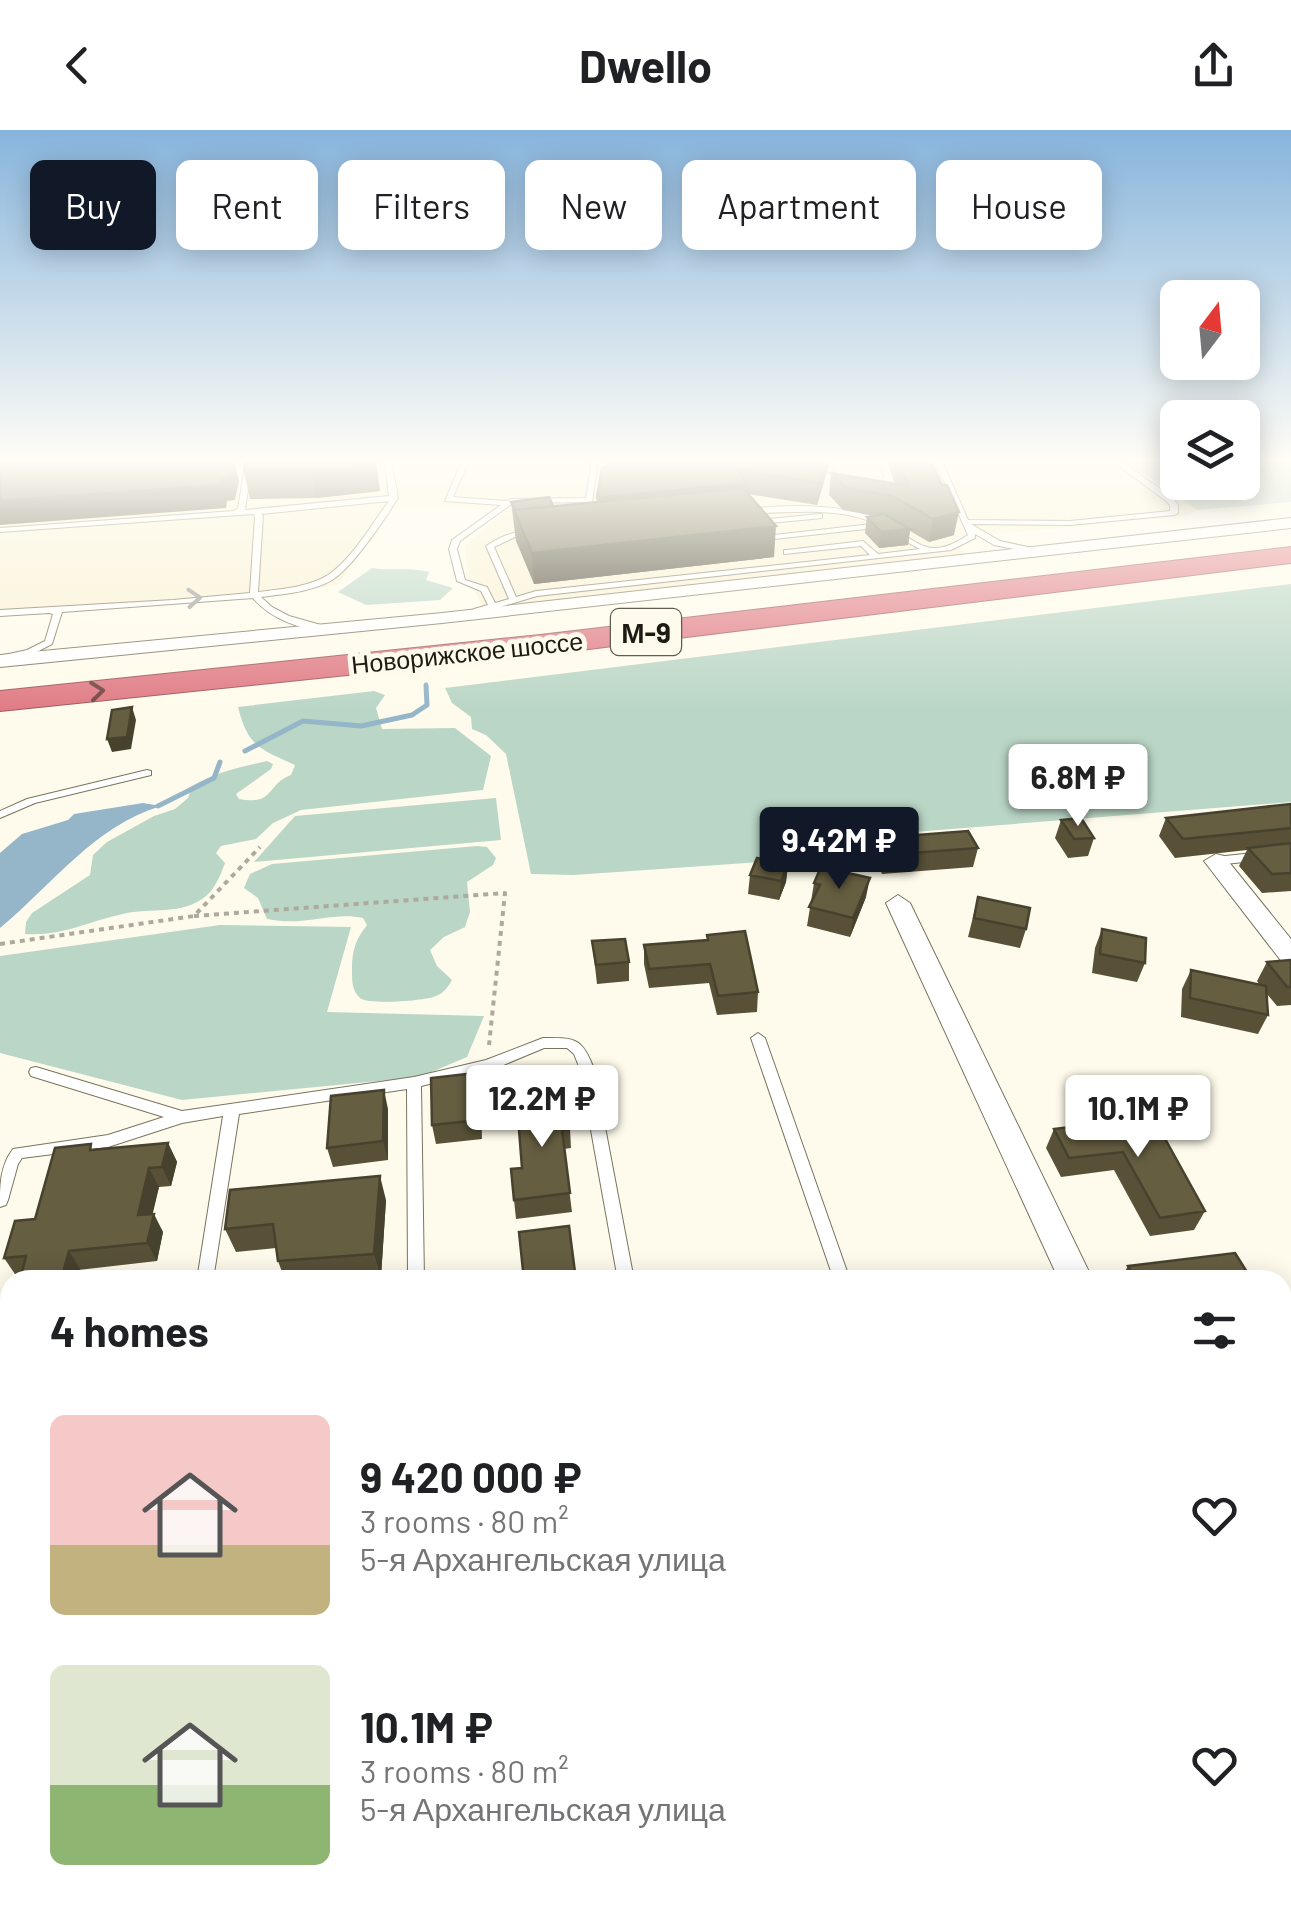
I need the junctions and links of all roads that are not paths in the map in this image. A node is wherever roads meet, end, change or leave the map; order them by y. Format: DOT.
graph roads {
  1 [pos="257,544"];
  2 [pos="356,544"];
  3 [pos="455,544"];
  4 [pos="494,544"];
  5 [pos="780,544"];
  6 [pos="854,544"];
  7 [pos="864,544"];
  8 [pos="914,544"];
  9 [pos="964,544"];
  10 [pos="997,544"];
  11 [pos="1109,544"];
  12 [pos="1203,544"];
  13 [pos="932,551"];
  14 [pos="787,552"];
  15 [pos="1040,552"];
  16 [pos="1011,555"];
  17 [pos="1291,555"];
  18 [pos="876,557"];
  19 [pos="799,565"];
  20 [pos="254,594"];
  21 [pos="510,594"];
  22 [pos="82,606"];
  23 [pos="493,608"];
  24 [pos="46,609"];
  25 [pos="0,613"];
  26 [pos="442,618"];
  27 [pos="326,629"];
  28 [pos="97,652"];
  29 [pos="0,660"];
  30 [pos="0,676"];
  31 [pos="0,702"];
  32 [pos="146,772"];
  33 [pos="0,816"];
  34 [pos="1291,853"];
  35 [pos="1216,861"];
  36 [pos="898,902"];
  37 [pos="1291,956"];
  38 [pos="758,1038"];
  39 [pos="36,1072"];
  40 [pos="414,1082"];
  41 [pos="232,1109"];
  42 [pos="182,1117"];
  43 [pos="0,1200"];
  44 [pos="207,1270"];
  45 [pos="416,1270"];
  46 [pos="624,1270"];
  47 [pos="839,1270"];
  48 [pos="1071,1270"];
  1 -- 20 [label="lane"];
  2 -- 20 [label="lane"];
  3 -- 23 [label="lane"];
  4 -- 21 [label="lane"];
  5 -- 14 [label="lane"];
  6 -- 14 [label="lane"];
  7 -- 18 [label="lane"];
  8 -- 13 [label="lane"];
  9 -- 13 [label="lane"];
  10 -- 15 [label="lane"];
  11 -- 15 [label="street"];
  12 -- 30 [label="highway, Новорижское шоссе / М-9"];
  13 -- 16 [label="lane"];
  13 -- 18 [label="lane"];
  14 -- 19 [label="lane"];
  15 -- 16 [label="street"];
  16 -- 26 [label="street"];
  31 -- 17 [label="highway, Новорижское шоссе / М-9, one-way"];
  18 -- 19 [label="lane"];
  19 -- 21 [label="lane"];
  22 -- 20 [label="lane, one-way"];
  20 -- 27 [label="lane"];
  21 -- 23 [label="lane"];
  22 -- 24 [label="lane"];
  22 -- 28 [label="lane"];
  23 -- 26 [label="lane"];
  24 -- 25 [label="lane"];
  24 -- 29 [label="lane"];
  26 -- 27 [label="street"];
  27 -- 28 [label="street"];
  28 -- 29 [label="street"];
  32 -- 33 [label="lane"];
  34 -- 35 [label="lane"];
  35 -- 37 [label="street"];
  36 -- 48 [label="street"];
  38 -- 47 [label="lane"];
  39 -- 42 [label="lane"];
  40 -- 41 [label="lane"];
  40 -- 45 [label="lane"];
  40 -- 46 [label="lane"];
  41 -- 42 [label="lane"];
  41 -- 44 [label="lane"];
  42 -- 43 [label="lane"];
}
